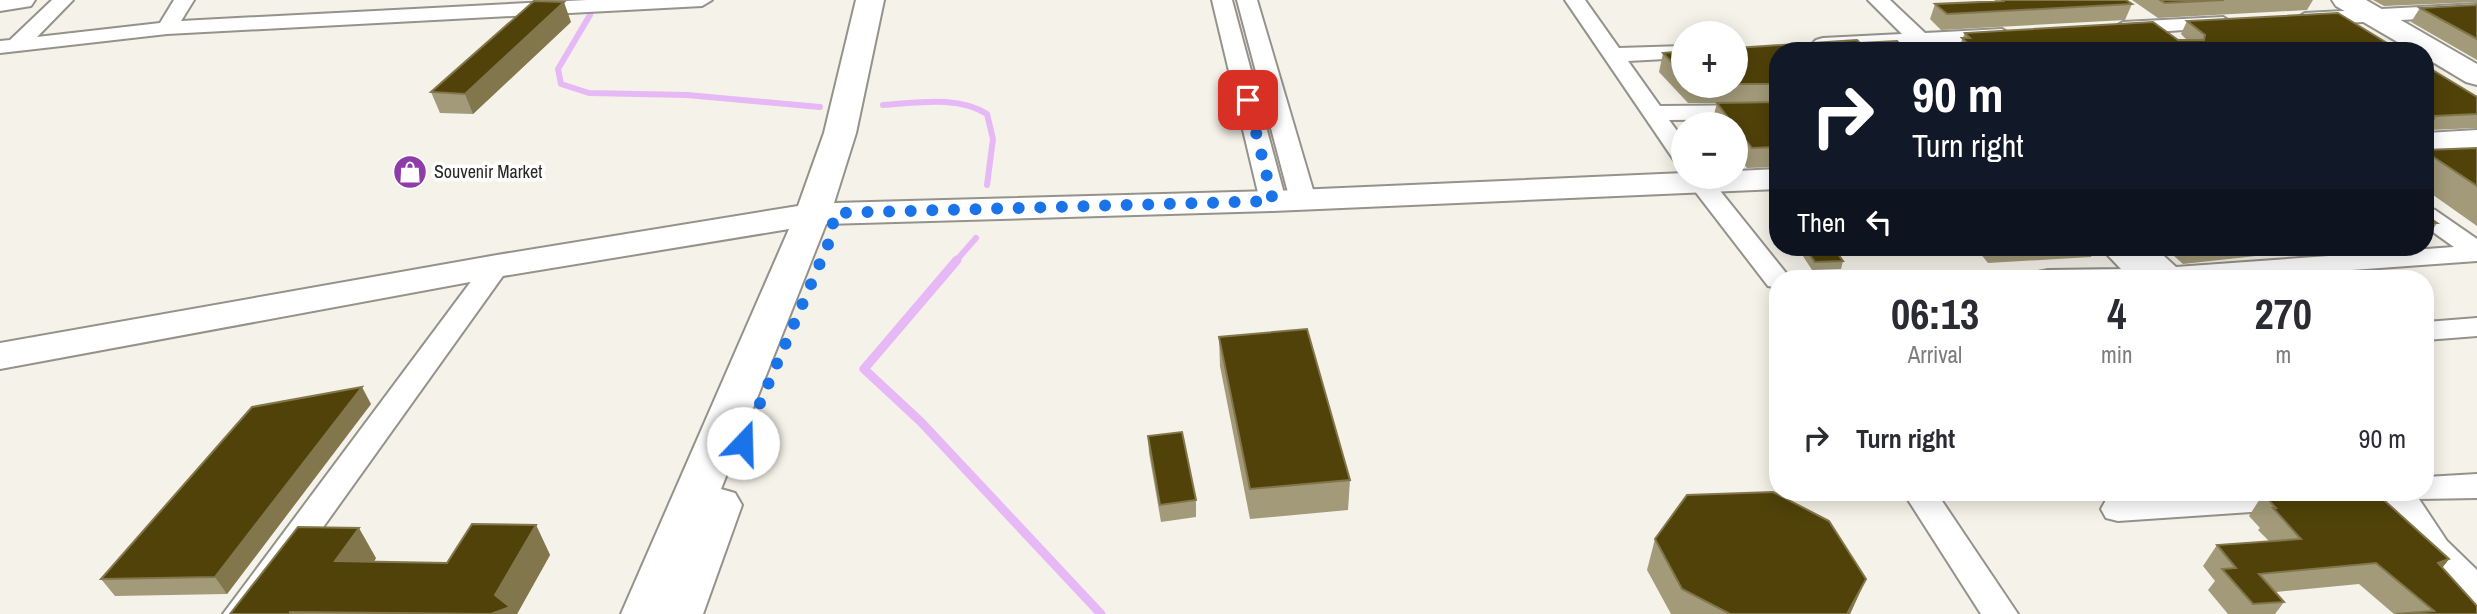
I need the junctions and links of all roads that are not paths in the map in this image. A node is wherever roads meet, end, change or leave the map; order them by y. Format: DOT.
graph roads {
  1 [pos="21,0"];
  2 [pos="63,0"];
  3 [pos="184,0"];
  4 [pos="702,0"];
  5 [pos="870,0"];
  6 [pos="891,0"];
  7 [pos="1222,0"];
  8 [pos="1247,0"];
  9 [pos="1576,0"];
  10 [pos="1582,0"];
  11 [pos="1857,0"];
  12 [pos="1878,0"];
  13 [pos="2316,0"];
  14 [pos="0,3"];
  15 [pos="2123,7"];
  16 [pos="2477,10"];
  17 [pos="2354,11"];
  18 [pos="2289,20"];
  19 [pos="2248,22"];
  20 [pos="2152,27"];
  21 [pos="167,28"];
  22 [pos="2097,30"];
  23 [pos="2029,33"];
  24 [pos="1911,42"];
  25 [pos="1913,42"];
  26 [pos="1944,42"];
  27 [pos="2174,42"];
  28 [pos="2392,42"];
  29 [pos="2413,42"];
  30 [pos="8,46"];
  31 [pos="1671,52"];
  32 [pos="2434,53"];
  33 [pos="1613,55"];
  34 [pos="2434,69"];
  35 [pos="2477,76"];
  36 [pos="2477,93"];
  37 [pos="1769,112"];
  38 [pos="1653,113"];
  39 [pos="856,115"];
  40 [pos="1671,140"];
  41 [pos="2477,140"];
  42 [pos="2434,143"];
  43 [pos="1671,174"];
  44 [pos="1748,177"];
  45 [pos="1769,178"];
  46 [pos="1706,189"];
  47 [pos="1288,200"];
  48 [pos="824,214"];
  49 [pos="2434,221"];
  50 [pos="2477,252"];
  51 [pos="2434,255"];
  52 [pos="2126,256"];
  53 [pos="2426,256"];
  54 [pos="497,266"];
  55 [pos="1770,270"];
  56 [pos="2148,270"];
  57 [pos="2247,270"];
  58 [pos="2477,327"];
  59 [pos="2434,330"];
  60 [pos="0,356"];
  61 [pos="2477,486"];
  62 [pos="2434,489"];
  63 [pos="1925,501"];
  64 [pos="2235,501"];
  65 [pos="2378,501"];
  66 [pos="2403,501"];
  67 [pos="2118,509"];
  68 [pos="2433,548"];
  69 [pos="2477,591"];
  70 [pos="241,614"];
  71 [pos="646,614"];
  72 [pos="678,614"];
  73 [pos="2000,614"];
  1 -- 14 [label="street"];
  2 -- 30 [label="street"];
  3 -- 21 [label="street"];
  4 -- 21 [label="street"];
  5 -- 39 [label="street"];
  6 -- 39 [label="street"];
  7 -- 47 [label="street"];
  8 -- 47 [label="street"];
  9 -- 10 [label="street"];
  9 -- 33 [label="street"];
  11 -- 24 [label="street"];
  12 -- 25 [label="street"];
  13 -- 17 [label="street"];
  15 -- 20 [label="street"];
  16 -- 17 [label="street"];
  17 -- 18 [label="street"];
  17 -- 28 [label="street"];
  17 -- 29 [label="street"];
  19 -- 20 [label="street"];
  20 -- 22 [label="street"];
  20 -- 27 [label="street"];
  21 -- 30 [label="street"];
  23 -- 26 [label="street"];
  31 -- 33 [label="street"];
  32 -- 35 [label="street"];
  33 -- 38 [label="street"];
  34 -- 36 [label="street"];
  37 -- 38 [label="street"];
  38 -- 40 [label="street"];
  39 -- 48 [label="street"];
  41 -- 42 [label="street"];
  43 -- 47 [label="street"];
  44 -- 45 [label="street"];
  46 -- 55 [label="street"];
  47 -- 48 [label="street"];
  48 -- 54 [label="street"];
  48 -- 71 [label="street"];
  48 -- 72 [label="street"];
  49 -- 50 [label="street"];
  50 -- 51 [label="street"];
  52 -- 56 [label="street"];
  53 -- 57 [label="street"];
  54 -- 60 [label="street"];
  54 -- 70 [label="street"];
  58 -- 59 [label="street"];
  61 -- 62 [label="street"];
  63 -- 73 [label="street"];
  64 -- 67 [label="street"];
  65 -- 68 [label="street"];
  66 -- 68 [label="street"];
  68 -- 69 [label="street"];
}
